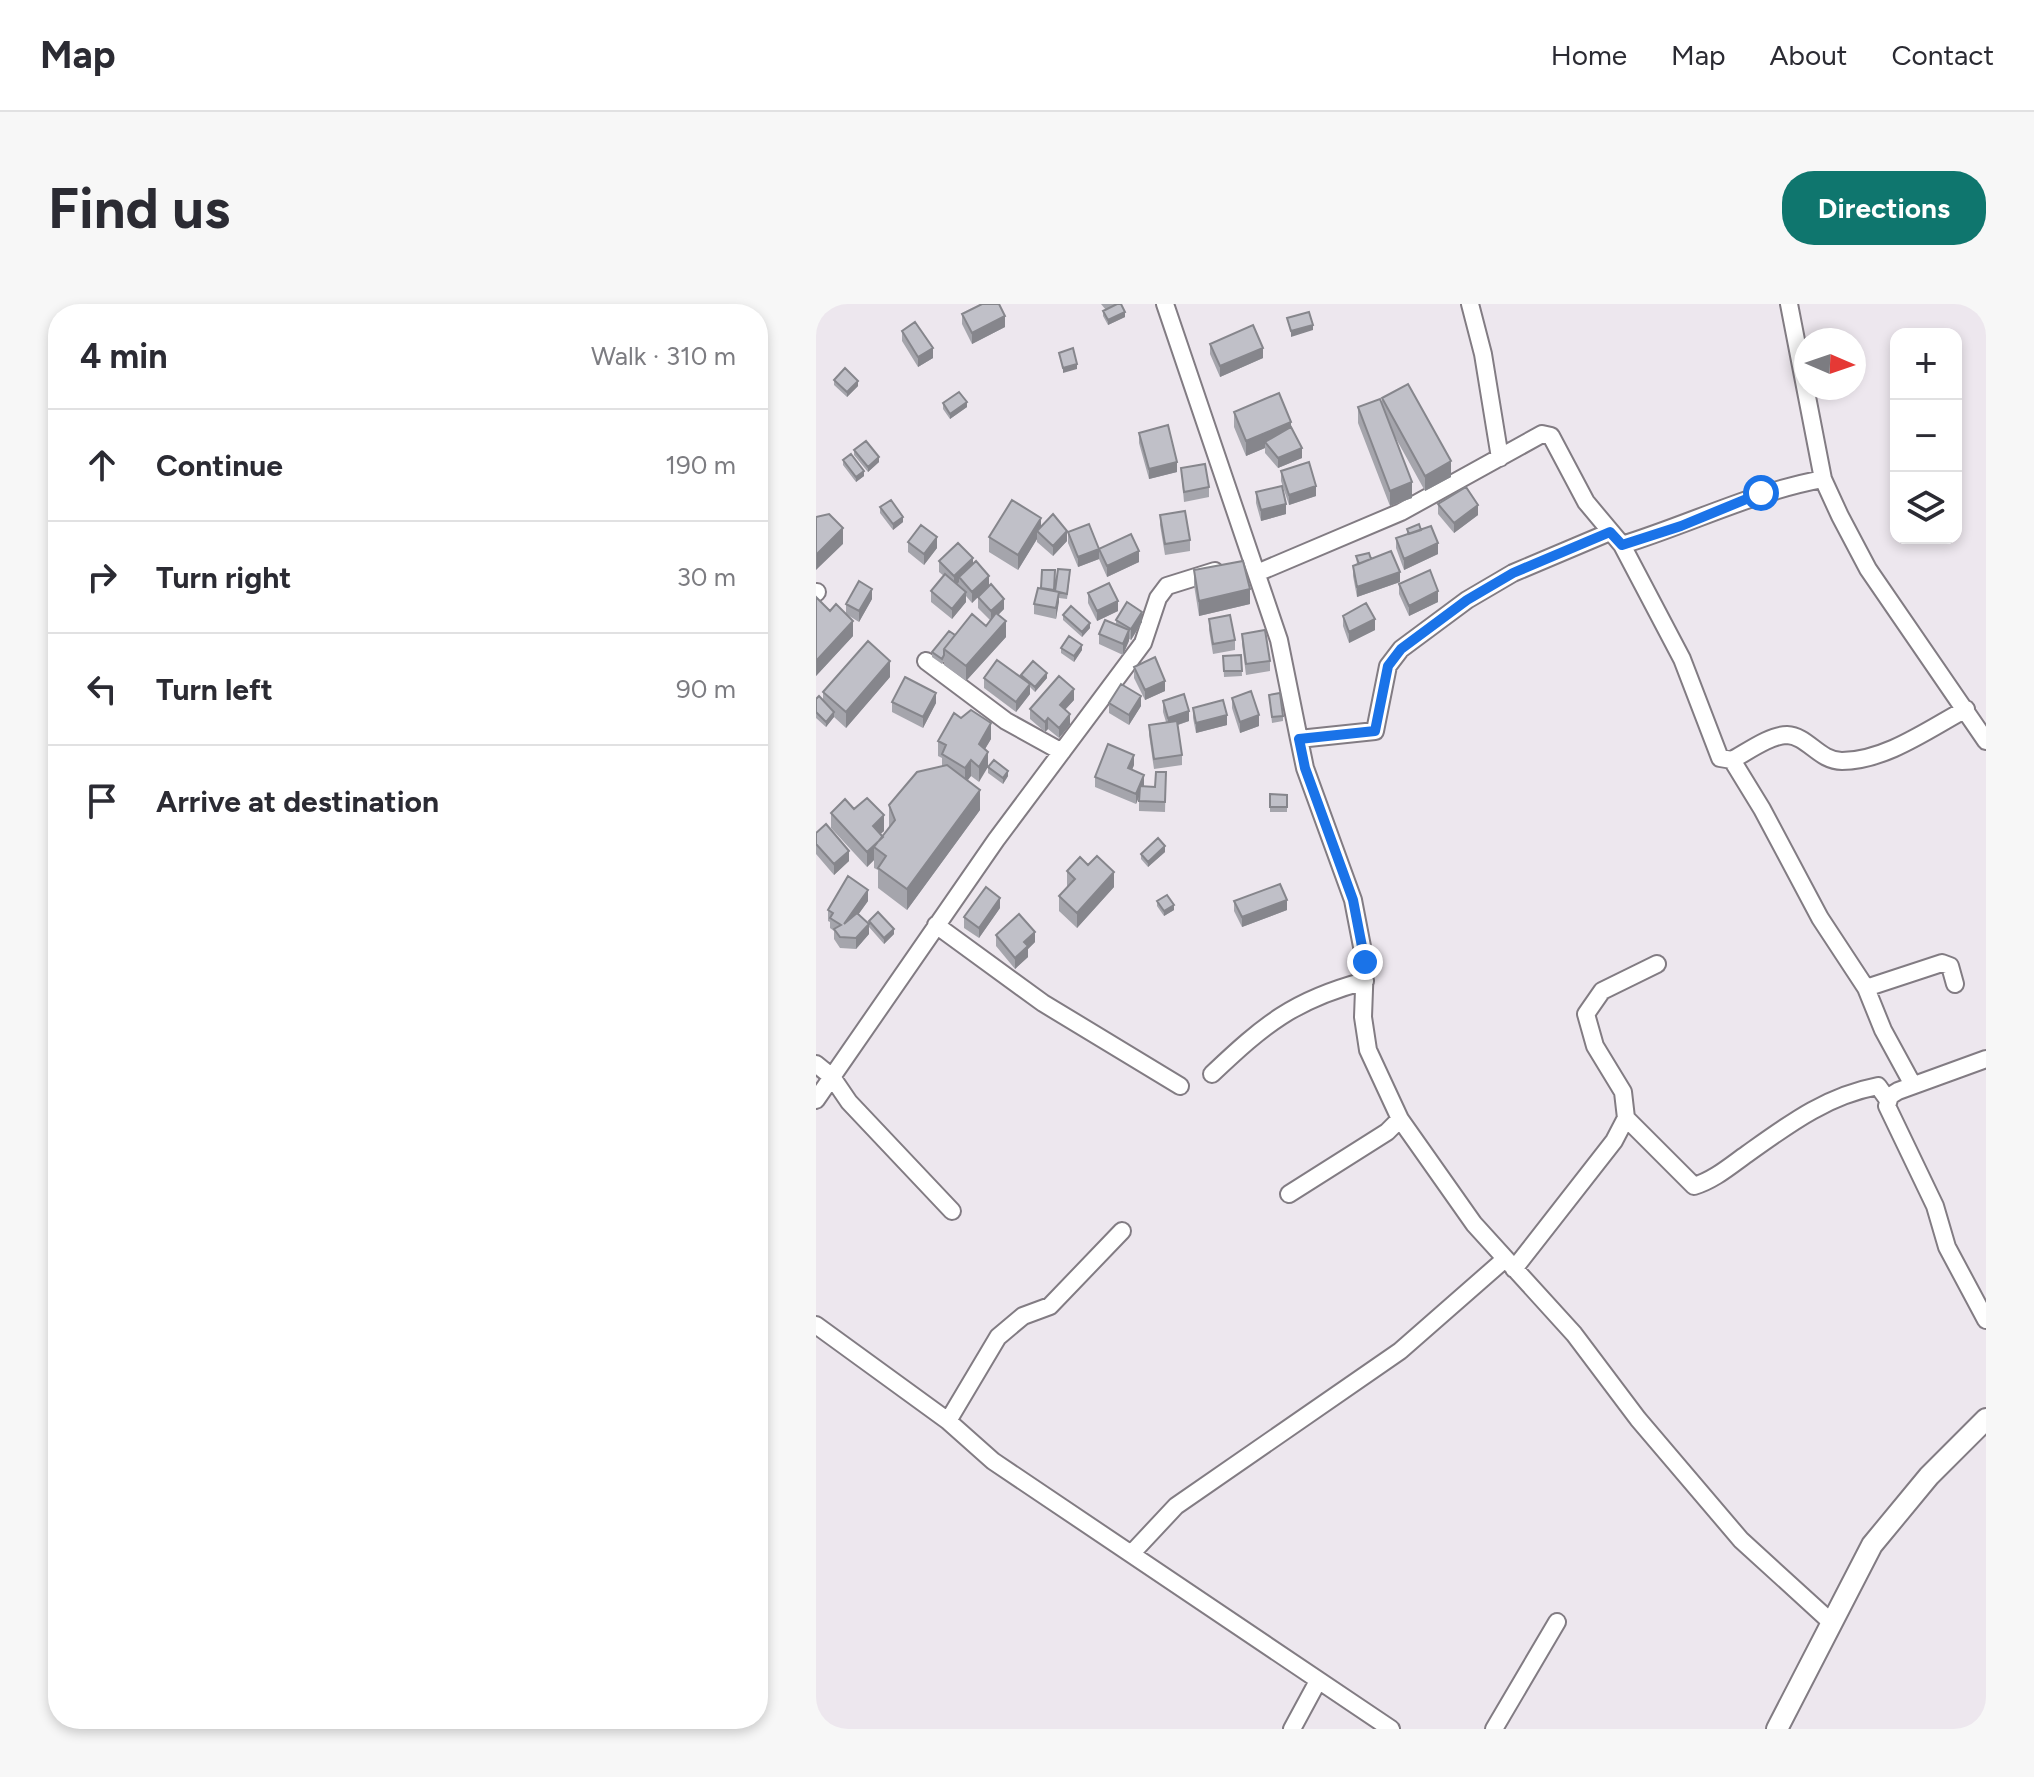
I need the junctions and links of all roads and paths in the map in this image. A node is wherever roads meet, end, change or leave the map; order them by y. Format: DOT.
graph roads {
  1 [pos="1165,304"];
  2 [pos="1470,304"];
  3 [pos="1789,304"];
  4 [pos="1500,458"];
  5 [pos="1823,479"];
  6 [pos="1610,532"];
  7 [pos="1622,545"];
  8 [pos="1257,575"];
  9 [pos="926,661"];
  10 [pos="1966,709"];
  11 [pos="1299,739"];
  12 [pos="1986,741"];
  13 [pos="1062,752"];
  14 [pos="1732,760"];
  15 [pos="936,925"];
  16 [pos="1657,964"];
  17 [pos="1365,981"];
  18 [pos="1955,984"];
  19 [pos="1866,988"];
  20 [pos="1986,1059"];
  21 [pos="816,1064"];
  22 [pos="1212,1074"];
  23 [pos="832,1077"];
  24 [pos="1913,1085"];
  25 [pos="1180,1086"];
  26 [pos="816,1100"];
  27 [pos="1888,1100"];
  28 [pos="1626,1118"];
  29 [pos="1400,1119"];
  30 [pos="1289,1194"];
  31 [pos="952,1211"];
  32 [pos="1122,1231"];
  33 [pos="1510,1264"];
  34 [pos="1986,1320"];
  35 [pos="816,1325"];
  36 [pos="948,1421"];
  37 [pos="1984,1425"];
  38 [pos="1132,1553"];
  39 [pos="1557,1622"];
  40 [pos="1832,1623"];
  41 [pos="1318,1681"];
  42 [pos="1292,1729"];
  43 [pos="1391,1729"];
  44 [pos="1494,1729"];
  45 [pos="1777,1729"];
  1 -- 8 [label="street"];
  2 -- 4 [label="street"];
  3 -- 5 [label="street"];
  4 -- 6 [label="street"];
  4 -- 8 [label="street"];
  5 -- 7 [label="street"];
  5 -- 10 [label="street"];
  6 -- 7 [label="street"];
  6 -- 11 [label="street"];
  7 -- 14 [label="street"];
  8 -- 11 [label="street"];
  8 -- 13 [label="street"];
  9 -- 13 [label="street"];
  10 -- 12 [label="street"];
  10 -- 14 [label="street"];
  11 -- 17 [label="street"];
  13 -- 15 [label="street"];
  14 -- 19 [label="street"];
  15 -- 23 [label="street"];
  15 -- 25 [label="street"];
  16 -- 28 [label="street"];
  17 -- 22 [label="street"];
  17 -- 29 [label="street"];
  18 -- 19 [label="street"];
  19 -- 24 [label="street"];
  20 -- 24 [label="street"];
  21 -- 23 [label="street"];
  23 -- 26 [label="street"];
  23 -- 31 [label="street"];
  24 -- 27 [label="street"];
  27 -- 28 [label="street"];
  27 -- 34 [label="street"];
  28 -- 33 [label="street"];
  29 -- 30 [label="street"];
  29 -- 33 [label="street"];
  32 -- 36 [label="street"];
  33 -- 38 [label="street"];
  33 -- 40 [label="street"];
  35 -- 36 [label="street"];
  36 -- 38 [label="street"];
  37 -- 40 [label="street"];
  38 -- 41 [label="street"];
  39 -- 44 [label="street"];
  40 -- 45 [label="street"];
  41 -- 42 [label="street"];
  41 -- 43 [label="street"];
}
